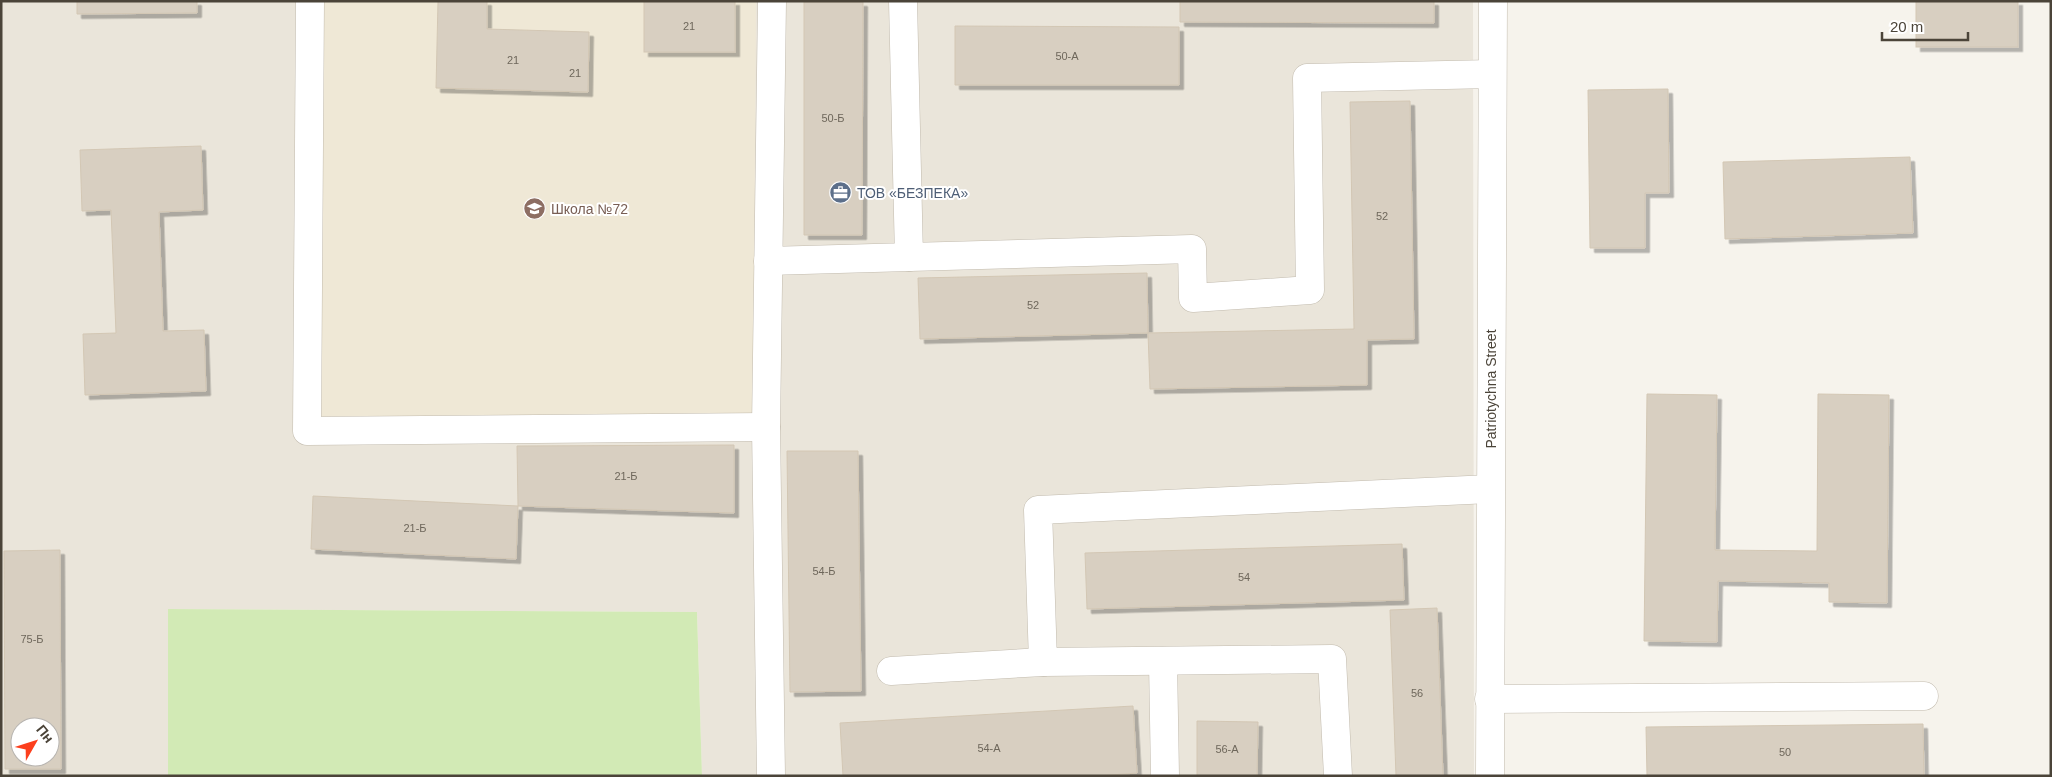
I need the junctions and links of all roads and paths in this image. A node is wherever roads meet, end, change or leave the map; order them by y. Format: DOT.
graph roads {
  1 [pos="310,1"];
  2 [pos="772,1"];
  3 [pos="903,1"];
  4 [pos="1493,1"];
  5 [pos="1492,74"];
  6 [pos="909,257"];
  7 [pos="768,261"];
  8 [pos="766,427"];
  9 [pos="1490,489"];
  10 [pos="1162,661"];
  11 [pos="1043,662"];
  12 [pos="892,671"];
  13 [pos="1924,696"];
  14 [pos="1489,700"];
  15 [pos="771,776"];
  16 [pos="1164,776"];
  17 [pos="1338,776"];
  18 [pos="1490,776"];
  1 -- 8 [label="street"];
  2 -- 7 [label="street"];
  3 -- 6 [label="street"];
  4 -- 5 [label="street, Patriotychna Street"];
  5 -- 6 [label="street"];
  5 -- 9 [label="street, Patriotychna Street"];
  6 -- 7 [label="street"];
  7 -- 8 [label="street"];
  8 -- 15 [label="street"];
  9 -- 11 [label="street"];
  9 -- 14 [label="street, Patriotychna Street"];
  10 -- 11 [label="street"];
  10 -- 16 [label="street"];
  10 -- 17 [label="street"];
  11 -- 12 [label="street"];
  13 -- 14 [label="street"];
  14 -- 18 [label="street, Patriotychna Street"];
}
